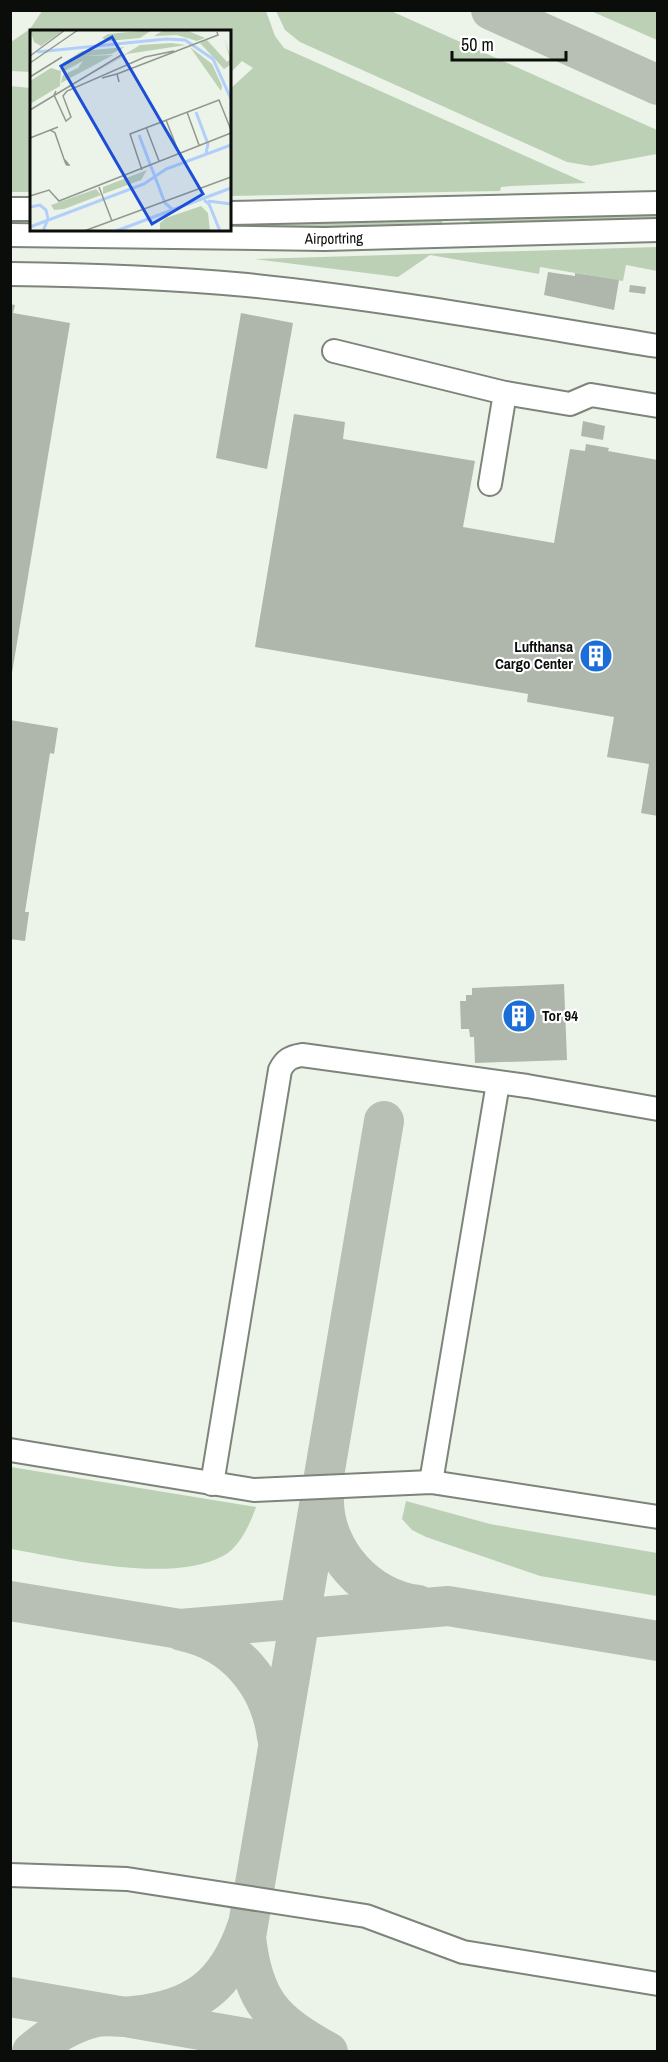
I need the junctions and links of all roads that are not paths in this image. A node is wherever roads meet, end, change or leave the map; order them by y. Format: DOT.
graph roads {
  1 [pos="657,203"];
  2 [pos="10,209"];
  3 [pos="30,209"];
  4 [pos="231,213"];
  5 [pos="657,230"];
  6 [pos="10,235"];
  7 [pos="10,274"];
  8 [pos="657,346"];
  9 [pos="334,351"];
  10 [pos="505,393"];
  11 [pos="657,406"];
  12 [pos="490,484"];
  13 [pos="498,1083"];
  14 [pos="657,1109"];
  15 [pos="10,1450"];
  16 [pos="431,1482"];
  17 [pos="212,1484"];
  18 [pos="657,1517"];
  19 [pos="10,1875"];
  20 [pos="657,1984"];
  1 -- 4 [label="street, Airportring"];
  2 -- 3 [label="street"];
  5 -- 6 [label="street, Airportring"];
  7 -- 8 [label="street"];
  9 -- 10 [label="street"];
  10 -- 11 [label="street"];
  10 -- 12 [label="street"];
  13 -- 14 [label="street"];
  13 -- 16 [label="street"];
  13 -- 17 [label="street"];
  15 -- 17 [label="street"];
  16 -- 17 [label="street"];
  16 -- 18 [label="street"];
  19 -- 20 [label="street"];
}
